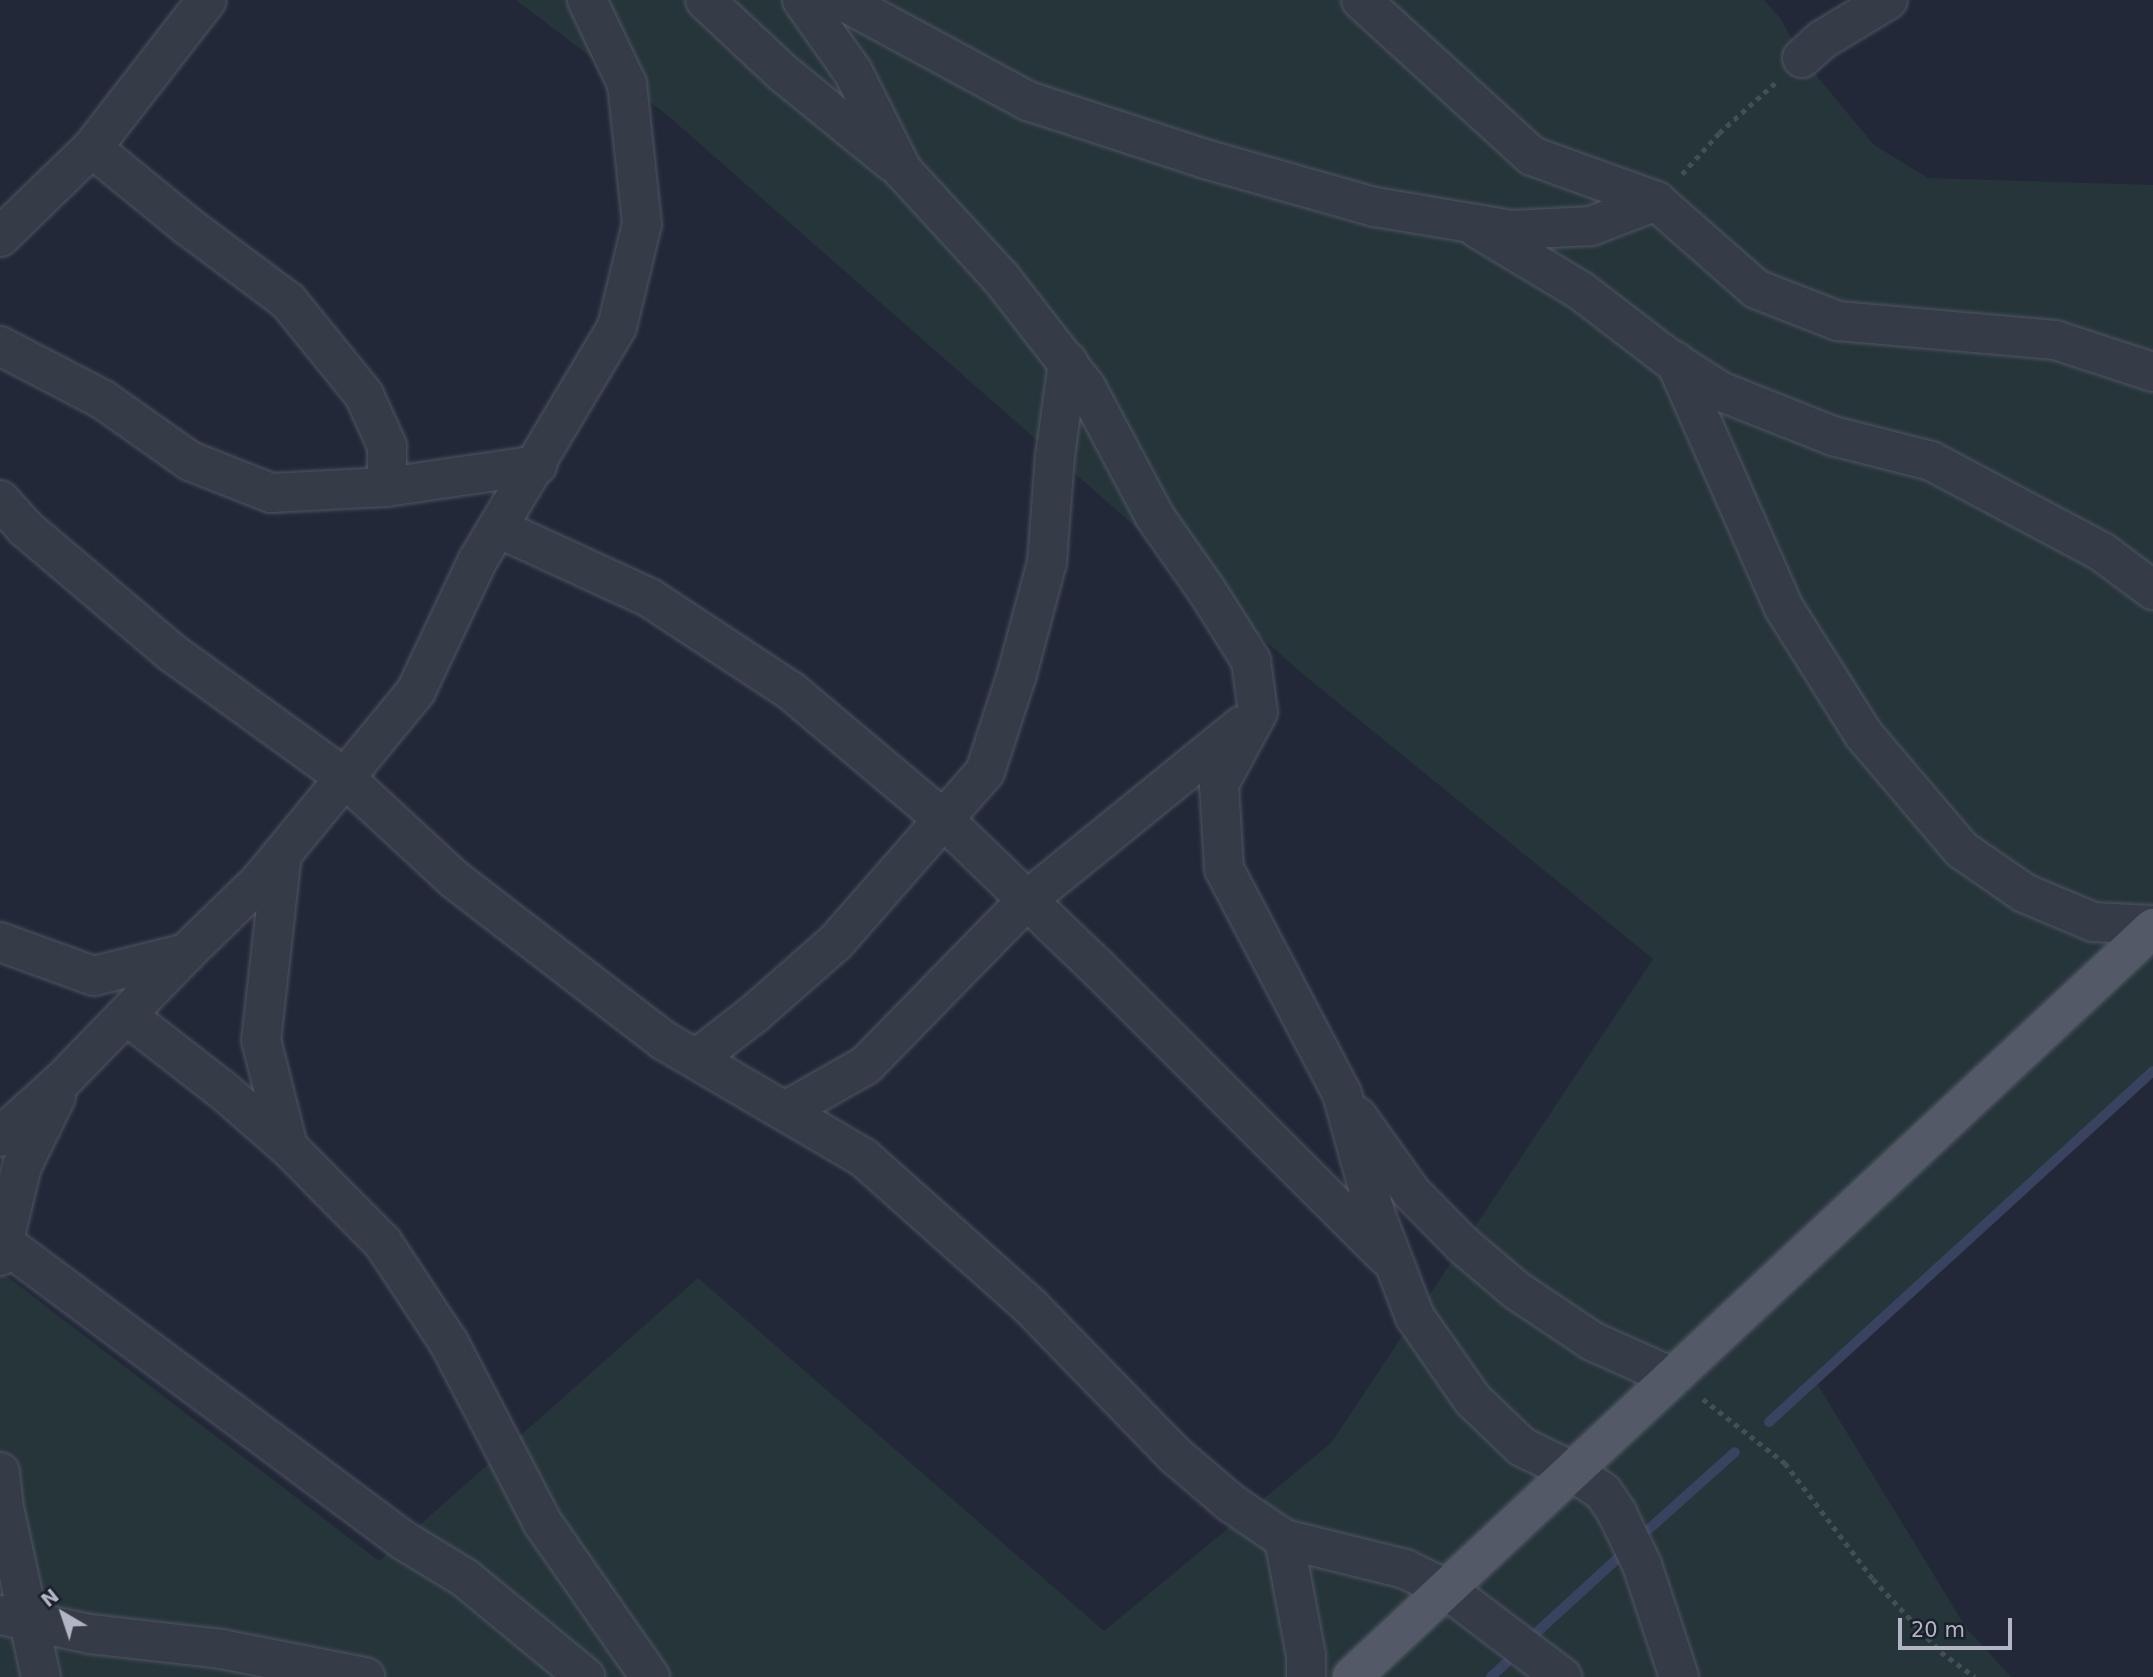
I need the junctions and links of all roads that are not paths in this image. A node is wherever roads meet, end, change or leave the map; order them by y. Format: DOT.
graph roads {
  1 [pos="207,0"];
  2 [pos="587,0"];
  3 [pos="705,0"];
  4 [pos="802,0"];
  5 [pos="841,0"];
  6 [pos="1361,0"];
  7 [pos="1888,0"];
  8 [pos="1802,58"];
  9 [pos="92,148"];
  10 [pos="902,170"];
  11 [pos="1656,201"];
  12 [pos="1466,222"];
  13 [pos="0,237"];
  14 [pos="0,346"];
  15 [pos="1068,362"];
  16 [pos="1675,362"];
  17 [pos="2153,372"];
  18 [pos="537,466"];
  19 [pos="387,487"];
  20 [pos="0,500"];
  21 [pos="498,528"];
  22 [pos="2153,590"];
  23 [pos="1258,712"];
  24 [pos="345,778"];
  25 [pos="942,818"];
  26 [pos="282,854"];
  27 [pos="1027,900"];
  28 [pos="2153,927"];
  29 [pos="9,941"];
  30 [pos="186,953"];
  31 [pos="126,1015"];
  32 [pos="696,1059"];
  33 [pos="64,1079"];
  34 [pos="1342,1094"];
  35 [pos="785,1111"];
  36 [pos="0,1137"];
  37 [pos="288,1147"];
  38 [pos="1,1246"];
  39 [pos="1395,1265"];
  40 [pos="1672,1377"];
  41 [pos="1572,1471"];
  42 [pos="0,1472"];
  43 [pos="1284,1539"];
  44 [pos="1446,1589"];
  45 [pos="14,1618"];
  46 [pos="41,1677"];
  47 [pos="365,1677"];
  48 [pos="585,1677"];
  49 [pos="650,1677"];
  50 [pos="1306,1677"];
  51 [pos="1352,1677"];
  52 [pos="1562,1677"];
  53 [pos="1679,1677"];
  1 -- 9 [label="street"];
  2 -- 18 [label="street"];
  3 -- 10 [label="street"];
  4 -- 10 [label="street"];
  5 -- 12 [label="street"];
  6 -- 11 [label="street"];
  7 -- 8 [label="street"];
  9 -- 13 [label="street"];
  9 -- 19 [label="street"];
  10 -- 15 [label="street"];
  11 -- 12 [label="street"];
  11 -- 17 [label="street"];
  12 -- 16 [label="street"];
  14 -- 19 [label="street"];
  15 -- 23 [label="street"];
  15 -- 25 [label="street"];
  16 -- 22 [label="street"];
  16 -- 28 [label="street"];
  18 -- 19 [label="street"];
  18 -- 21 [label="street"];
  20 -- 24 [label="street"];
  21 -- 24 [label="street"];
  21 -- 25 [label="street"];
  23 -- 27 [label="street"];
  23 -- 34 [label="street"];
  24 -- 26 [label="street"];
  24 -- 32 [label="street"];
  25 -- 27 [label="street"];
  25 -- 32 [label="street"];
  26 -- 30 [label="street"];
  26 -- 37 [label="street"];
  27 -- 35 [label="street"];
  27 -- 39 [label="street"];
  28 -- 40 [label="main road"];
  29 -- 30 [label="street"];
  30 -- 31 [label="street"];
  31 -- 33 [label="street"];
  31 -- 37 [label="street"];
  32 -- 35 [label="street"];
  33 -- 36 [label="street"];
  33 -- 38 [label="street"];
  34 -- 39 [label="street"];
  34 -- 40 [label="street"];
  35 -- 43 [label="street"];
  37 -- 49 [label="street"];
  38 -- 48 [label="street"];
  39 -- 41 [label="street"];
  40 -- 41 [label="main road"];
  41 -- 44 [label="main road"];
  41 -- 53 [label="street"];
  42 -- 45 [label="street"];
  43 -- 44 [label="street"];
  43 -- 50 [label="street"];
  44 -- 51 [label="main road"];
  44 -- 52 [label="street"];
  45 -- 46 [label="street"];
  45 -- 47 [label="street"];
}
